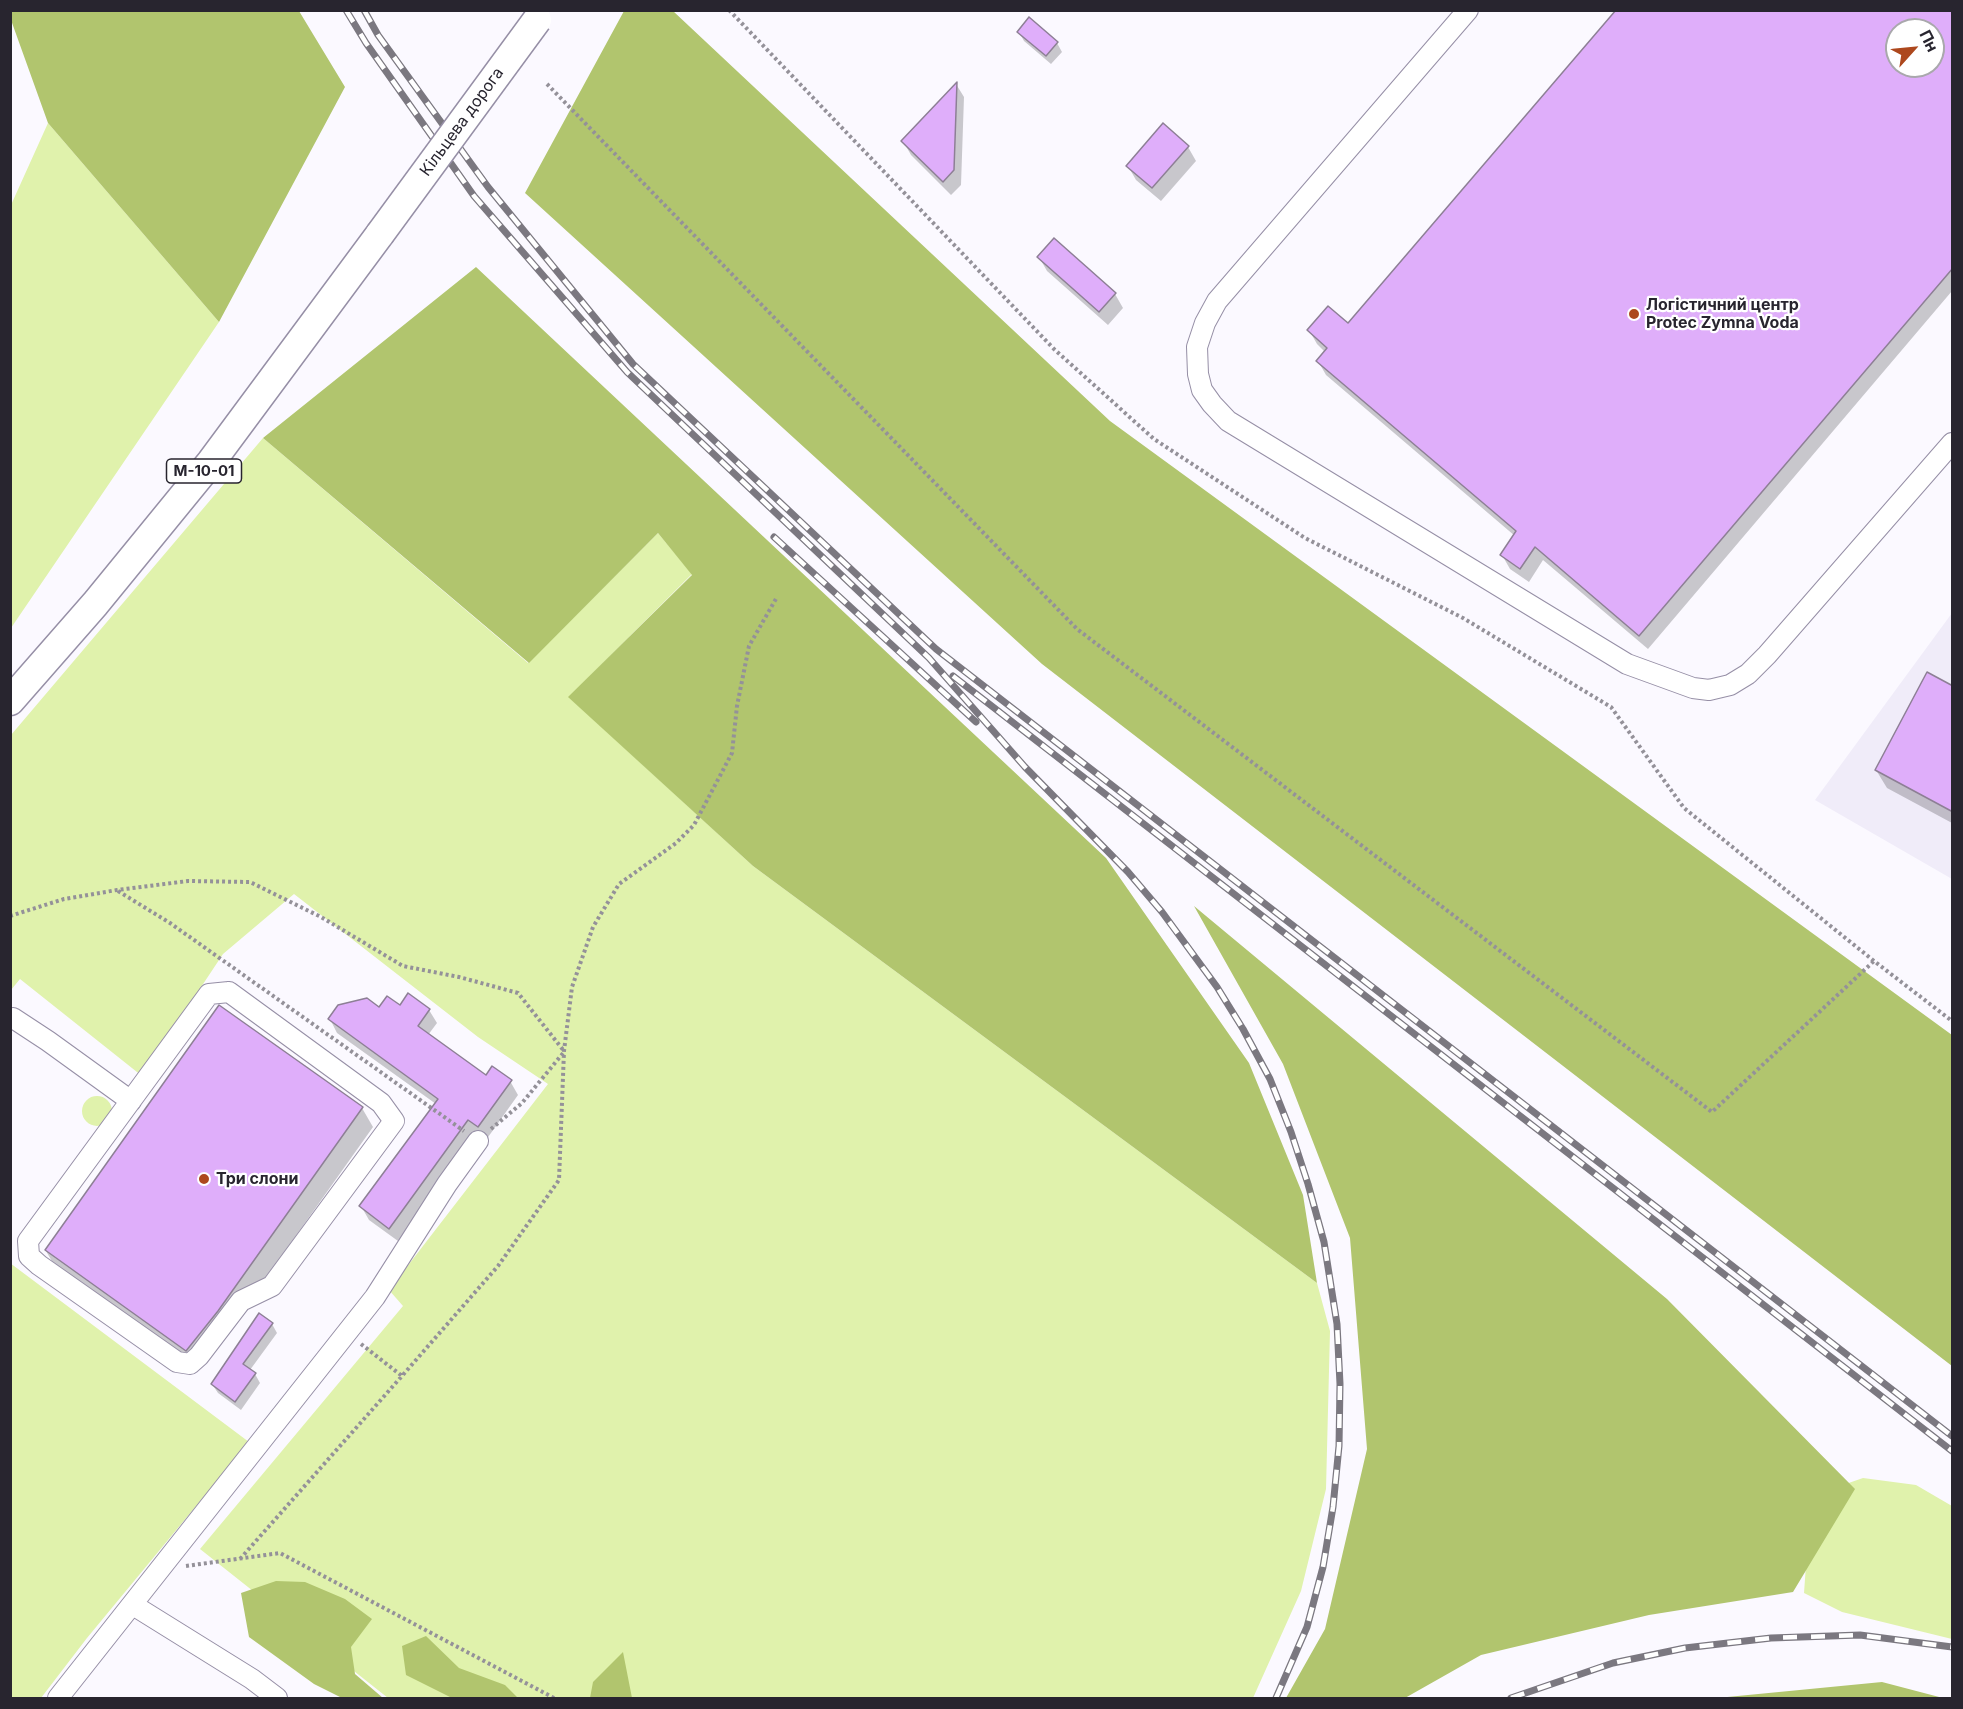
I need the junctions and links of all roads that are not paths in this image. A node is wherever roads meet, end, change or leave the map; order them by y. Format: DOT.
graph roads {
  1 [pos="1468,10"];
  2 [pos="540,15"];
  3 [pos="1953,443"];
  4 [pos="10,701"];
  5 [pos="10,1019"];
  6 [pos="131,1101"];
  7 [pos="478,1141"];
  8 [pos="132,1605"];
  9 [pos="58,1698"];
  10 [pos="277,1698"];
  1 -- 3 [label="street"];
  2 -- 4 [label="highway, Кільцева дорога / М-10-01, bridge"];
  5 -- 6 [label="street"];
  6 -- 6 [label="street"];
  7 -- 8 [label="street"];
  8 -- 9 [label="street"];
  8 -- 10 [label="street"];
}
